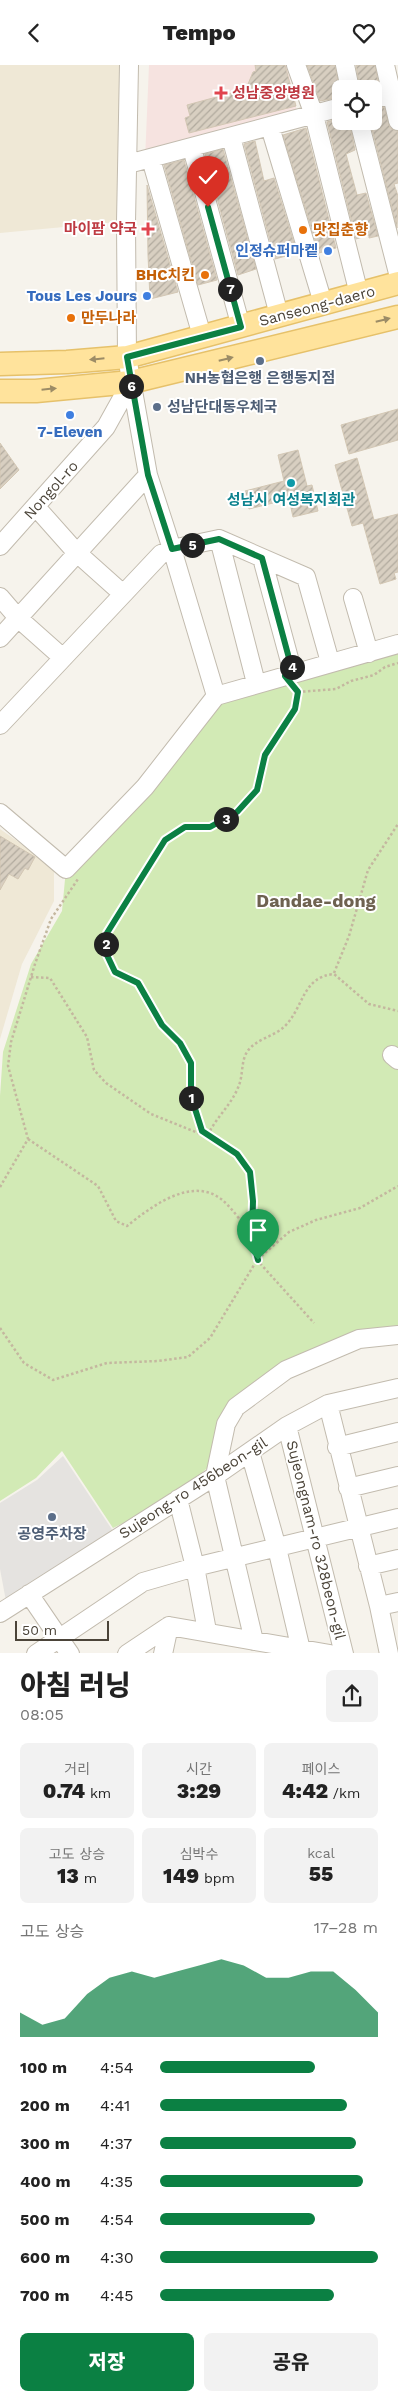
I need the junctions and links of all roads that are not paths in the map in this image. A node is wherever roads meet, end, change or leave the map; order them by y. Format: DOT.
graph roads {
  1 [pos="129,65"];
  2 [pos="296,65"];
  3 [pos="345,65"];
  4 [pos="385,65"];
  5 [pos="348,80"];
  6 [pos="394,93"];
  7 [pos="382,97"];
  8 [pos="332,110"];
  9 [pos="314,115"];
  10 [pos="398,121"];
  11 [pos="270,127"];
  12 [pos="361,130"];
  13 [pos="231,137"];
  14 [pos="192,147"];
  15 [pos="151,159"];
  16 [pos="128,164"];
  17 [pos="398,273"];
  18 [pos="398,283"];
  19 [pos="359,294"];
  20 [pos="324,303"];
  21 [pos="279,315"];
  22 [pos="398,317"];
  23 [pos="241,327"];
  24 [pos="202,336"];
  25 [pos="127,357"];
  26 [pos="0,364"];
  27 [pos="130,382"];
  28 [pos="0,391"];
  29 [pos="148,475"];
  30 [pos="36,507"];
  31 [pos="219,539"];
  32 [pos="1,544"];
  33 [pos="172,549"];
  34 [pos="76,552"];
  35 [pos="262,558"];
  36 [pos="123,594"];
  37 [pos="0,597"];
  38 [pos="353,598"];
  39 [pos="18,618"];
  40 [pos="0,638"];
  41 [pos="398,644"];
  42 [pos="369,653"];
  43 [pos="63,658"];
  44 [pos="330,662"];
  45 [pos="289,674"];
  46 [pos="256,683"];
  47 [pos="216,696"];
  48 [pos="0,725"];
  49 [pos="0,813"];
  50 [pos="398,1335"];
  51 [pos="398,1388"];
  52 [pos="328,1404"];
  53 [pos="287,1426"];
  54 [pos="398,1432"];
  55 [pos="337,1447"];
  56 [pos="250,1452"];
  57 [pos="215,1476"];
  58 [pos="398,1476"];
  59 [pos="348,1488"];
  60 [pos="178,1499"];
  61 [pos="398,1518"];
  62 [pos="358,1528"];
  63 [pos="316,1538"];
  64 [pos="277,1548"];
  65 [pos="235,1559"];
  66 [pos="398,1559"];
  67 [pos="368,1566"];
  68 [pos="195,1567"];
  69 [pos="29,1594"];
  70 [pos="398,1601"];
  71 [pos="379,1606"];
  72 [pos="0,1613"];
  73 [pos="169,1626"];
  74 [pos="207,1631"];
  75 [pos="59,1637"];
  76 [pos="254,1641"];
  77 [pos="391,1647"];
  78 [pos="301,1650"];
  79 [pos="36,1653"];
  80 [pos="70,1653"];
  81 [pos="127,1653"];
  82 [pos="163,1653"];
  83 [pos="330,1653"];
  84 [pos="344,1653"];
  1 -- 16 [label="street"];
  2 -- 9 [label="street"];
  3 -- 5 [label="street"];
  4 -- 6 [label="street"];
  6 -- 7 [label="street"];
  6 -- 10 [label="street"];
  8 -- 9 [label="street"];
  9 -- 11 [label="street"];
  9 -- 19 [label="street"];
  11 -- 13 [label="street"];
  11 -- 20 [label="street"];
  12 -- 17 [label="street"];
  13 -- 14 [label="street"];
  13 -- 21 [label="street"];
  14 -- 15 [label="street"];
  14 -- 23 [label="street"];
  15 -- 16 [label="street"];
  15 -- 24 [label="street"];
  16 -- 25 [label="street"];
  18 -- 19 [label="main road, Sanseong-daero"];
  19 -- 20 [label="main road, Sanseong-daero"];
  20 -- 21 [label="main road, Sanseong-daero"];
  21 -- 23 [label="main road, Sanseong-daero"];
  27 -- 22 [label="main road, Sanseong-daero, one-way"];
  23 -- 24 [label="main road, Sanseong-daero"];
  24 -- 25 [label="main road, Sanseong-daero"];
  25 -- 26 [label="main road, Sanseong-daero, one-way"];
  25 -- 27 [label="street"];
  28 -- 27 [label="main road, Sanseong-daero, one-way"];
  27 -- 29 [label="street"];
  27 -- 30 [label="street, Nongol-ro"];
  29 -- 33 [label="street"];
  29 -- 34 [label="street"];
  30 -- 32 [label="street, Nongol-ro"];
  30 -- 34 [label="street"];
  31 -- 33 [label="street"];
  31 -- 35 [label="street"];
  31 -- 46 [label="street"];
  33 -- 36 [label="street"];
  33 -- 47 [label="street"];
  34 -- 36 [label="street"];
  34 -- 39 [label="street"];
  35 -- 44 [label="street"];
  35 -- 45 [label="street"];
  36 -- 43 [label="street"];
  37 -- 39 [label="street"];
  38 -- 42 [label="street"];
  39 -- 40 [label="street"];
  39 -- 43 [label="street"];
  41 -- 42 [label="street"];
  42 -- 44 [label="street"];
  43 -- 48 [label="street"];
  44 -- 45 [label="street"];
  45 -- 46 [label="street"];
  46 -- 47 [label="street"];
  47 -- 49 [label="street"];
  50 -- 57 [label="street"];
  51 -- 52 [label="street, Sujeong-ro 456beon-gil"];
  52 -- 53 [label="street, Sujeong-ro 456beon-gil"];
  52 -- 55 [label="street"];
  53 -- 56 [label="street, Sujeong-ro 456beon-gil"];
  53 -- 63 [label="street, Sujeongnam-ro 328beon-gil"];
  54 -- 55 [label="street"];
  55 -- 59 [label="street"];
  56 -- 57 [label="street, Sujeong-ro 456beon-gil"];
  56 -- 64 [label="street"];
  57 -- 60 [label="street, Sujeong-ro 456beon-gil"];
  57 -- 65 [label="street"];
  58 -- 59 [label="street"];
  59 -- 62 [label="street"];
  60 -- 68 [label="street"];
  60 -- 69 [label="street, Sujeong-ro 456beon-gil"];
  61 -- 62 [label="street"];
  62 -- 63 [label="street"];
  62 -- 67 [label="street"];
  63 -- 64 [label="street"];
  63 -- 84 [label="street, Sujeongnam-ro 328beon-gil"];
  64 -- 65 [label="street"];
  64 -- 78 [label="street"];
  65 -- 68 [label="street"];
  65 -- 76 [label="street"];
  66 -- 67 [label="street"];
  67 -- 71 [label="street"];
  68 -- 74 [label="street"];
  68 -- 75 [label="street"];
  69 -- 72 [label="street, Sujeong-ro 456beon-gil"];
  69 -- 75 [label="street"];
  70 -- 71 [label="street"];
  71 -- 77 [label="street"];
  73 -- 74 [label="street"];
  73 -- 81 [label="street"];
  73 -- 82 [label="street"];
  74 -- 76 [label="street"];
  75 -- 79 [label="street"];
  75 -- 80 [label="street"];
  76 -- 78 [label="street"];
  78 -- 83 [label="street"];
}
